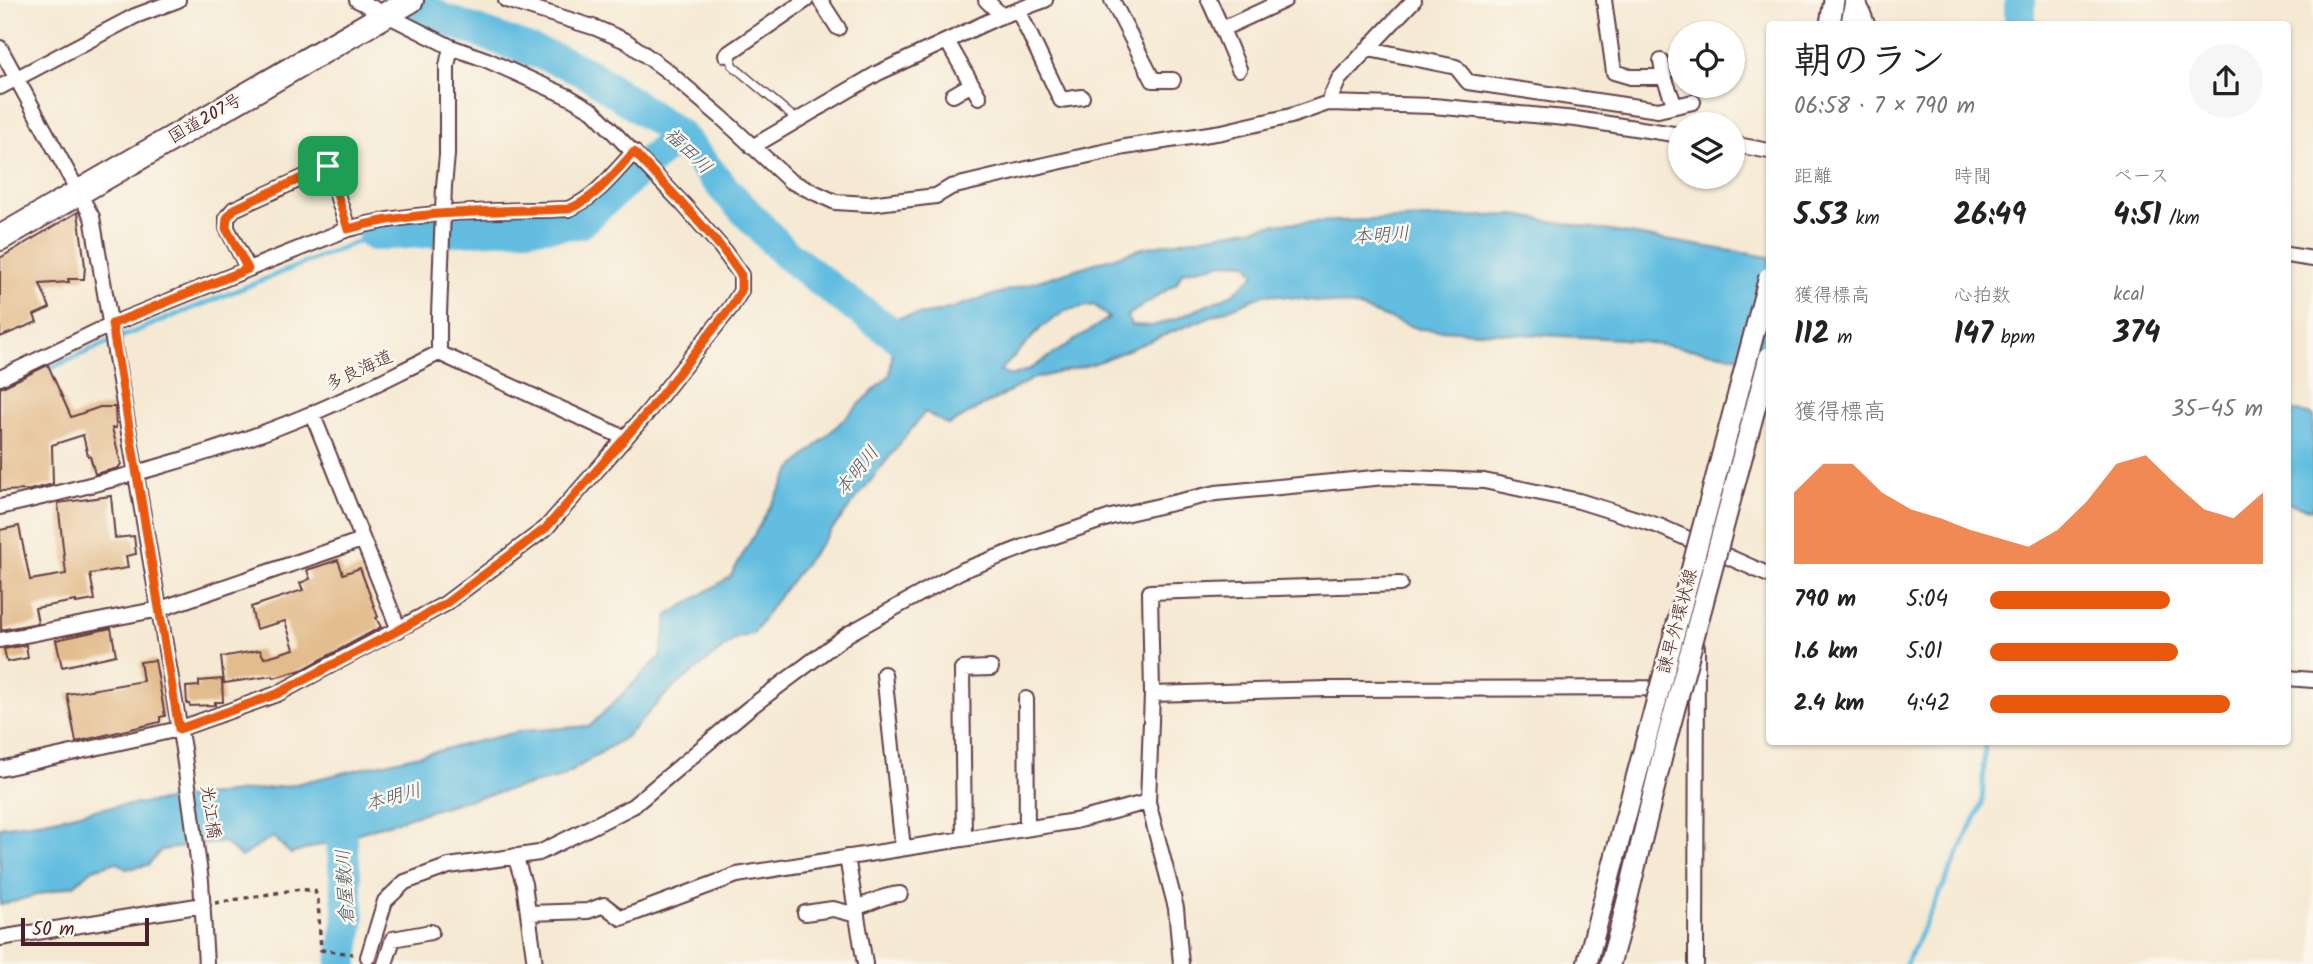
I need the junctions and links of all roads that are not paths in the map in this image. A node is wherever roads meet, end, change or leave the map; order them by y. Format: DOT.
graph roads {
  1 [pos="178,0"];
  2 [pos="357,0"];
  3 [pos="506,0"];
  4 [pos="806,0"];
  5 [pos="820,0"];
  6 [pos="986,0"];
  7 [pos="1045,0"];
  8 [pos="1112,0"];
  9 [pos="1209,0"];
  10 [pos="1285,0"];
  11 [pos="1413,0"];
  12 [pos="1604,0"];
  13 [pos="1834,0"];
  14 [pos="1857,0"];
  15 [pos="398,8"];
  16 [pos="1018,10"];
  17 [pos="1002,16"];
  18 [pos="1830,21"];
  19 [pos="1852,21"];
  20 [pos="1866,21"];
  21 [pos="838,28"];
  22 [pos="1222,29"];
  23 [pos="947,41"];
  24 [pos="451,47"];
  25 [pos="0,48"];
  26 [pos="1369,49"];
  27 [pos="729,53"];
  28 [pos="1661,61"];
  29 [pos="1239,69"];
  30 [pos="1664,77"];
  31 [pos="15,78"];
  32 [pos="1173,80"];
  33 [pos="0,87"];
  34 [pos="953,95"];
  35 [pos="1082,97"];
  36 [pos="1693,102"];
  37 [pos="1328,103"];
  38 [pos="1675,106"];
  39 [pos="797,120"];
  40 [pos="1668,133"];
  41 [pos="1745,146"];
  42 [pos="752,147"];
  43 [pos="1766,150"];
  44 [pos="634,152"];
  45 [pos="79,191"];
  46 [pos="443,214"];
  47 [pos="348,229"];
  48 [pos="0,238"];
  49 [pos="2291,256"];
  50 [pos="2313,260"];
  51 [pos="248,269"];
  52 [pos="1766,289"];
  53 [pos="112,324"];
  54 [pos="439,353"];
  55 [pos="1766,368"];
  56 [pos="0,378"];
  57 [pos="313,413"];
  58 [pos="625,438"];
  59 [pos="137,474"];
  60 [pos="0,507"];
  61 [pos="362,540"];
  62 [pos="1766,574"];
  63 [pos="1400,584"];
  64 [pos="159,608"];
  65 [pos="1697,621"];
  66 [pos="399,630"];
  67 [pos="0,640"];
  68 [pos="991,668"];
  69 [pos="884,674"];
  70 [pos="2291,678"];
  71 [pos="2313,680"];
  72 [pos="1696,688"];
  73 [pos="1152,694"];
  74 [pos="1026,699"];
  75 [pos="179,729"];
  76 [pos="0,769"];
  77 [pos="1148,802"];
  78 [pos="1027,828"];
  79 [pos="964,839"];
  80 [pos="904,848"];
  81 [pos="515,856"];
  82 [pos="847,858"];
  83 [pos="900,894"];
  84 [pos="203,905"];
  85 [pos="856,911"];
  86 [pos="528,913"];
  87 [pos="805,913"];
  88 [pos="431,932"];
  89 [pos="0,938"];
  90 [pos="368,957"];
  91 [pos="206,964"];
  92 [pos="385,964"];
  93 [pos="535,964"];
  94 [pos="866,964"];
  95 [pos="1181,964"];
  96 [pos="1587,964"];
  97 [pos="1610,964"];
  98 [pos="1696,964"];
  1 -- 31 [label="street"];
  2 -- 15 [label="street"];
  3 -- 42 [label="street"];
  4 -- 27 [label="street"];
  5 -- 21 [label="street"];
  6 -- 17 [label="street"];
  7 -- 16 [label="street"];
  8 -- 32 [label="street"];
  9 -- 22 [label="street"];
  10 -- 22 [label="street"];
  11 -- 26 [label="street"];
  12 -- 30 [label="street"];
  13 -- 18 [label="main road"];
  14 -- 19 [label="main road"];
  14 -- 20 [label="street"];
  15 -- 24 [label="street"];
  15 -- 45 [label="highway, 国道207号"];
  16 -- 17 [label="street"];
  16 -- 35 [label="street"];
  17 -- 23 [label="street"];
  22 -- 29 [label="street"];
  23 -- 34 [label="street"];
  23 -- 39 [label="street"];
  24 -- 44 [label="street"];
  24 -- 46 [label="street"];
  25 -- 31 [label="street, 光江橋"];
  26 -- 37 [label="street"];
  26 -- 38 [label="street"];
  27 -- 39 [label="lane"];
  28 -- 30 [label="street"];
  30 -- 38 [label="street"];
  31 -- 33 [label="street"];
  31 -- 45 [label="street, 光江橋"];
  36 -- 38 [label="street"];
  37 -- 40 [label="street"];
  37 -- 42 [label="street"];
  39 -- 42 [label="street"];
  41 -- 43 [label="street"];
  44 -- 46 [label="street"];
  44 -- 58 [label="street"];
  45 -- 48 [label="highway, 国道207号"];
  45 -- 53 [label="street, 光江橋"];
  46 -- 47 [label="street"];
  46 -- 54 [label="street"];
  47 -- 51 [label="street"];
  47 -- 51 [label="street"];
  49 -- 50 [label="street"];
  51 -- 53 [label="street"];
  52 -- 96 [label="main road, 諫早外環状線, bridge"];
  53 -- 56 [label="street"];
  53 -- 59 [label="street, 光江橋"];
  54 -- 57 [label="street, 多良海道"];
  54 -- 58 [label="street"];
  55 -- 97 [label="main road, 諫早外環状線, bridge"];
  57 -- 59 [label="street, 多良海道"];
  57 -- 61 [label="street"];
  58 -- 66 [label="street"];
  59 -- 60 [label="street, 多良海道"];
  59 -- 64 [label="street, 光江橋"];
  61 -- 64 [label="street"];
  61 -- 66 [label="street"];
  62 -- 81 [label="street"];
  63 -- 73 [label="street"];
  64 -- 67 [label="street"];
  64 -- 75 [label="street, 光江橋"];
  65 -- 72 [label="street"];
  66 -- 75 [label="street"];
  68 -- 79 [label="street"];
  69 -- 80 [label="street"];
  70 -- 71 [label="street"];
  72 -- 73 [label="street"];
  72 -- 98 [label="street"];
  73 -- 77 [label="street"];
  74 -- 78 [label="street"];
  75 -- 76 [label="street"];
  75 -- 84 [label="street, 光江橋"];
  77 -- 78 [label="street"];
  77 -- 95 [label="street"];
  78 -- 79 [label="street"];
  79 -- 80 [label="street"];
  80 -- 82 [label="street"];
  81 -- 86 [label="street"];
  81 -- 90 [label="street"];
  82 -- 85 [label="street"];
  82 -- 86 [label="street"];
  83 -- 85 [label="street"];
  84 -- 89 [label="street"];
  84 -- 91 [label="street, 光江橋"];
  85 -- 87 [label="street"];
  85 -- 94 [label="street"];
  86 -- 93 [label="street"];
  88 -- 92 [label="street"];
}
